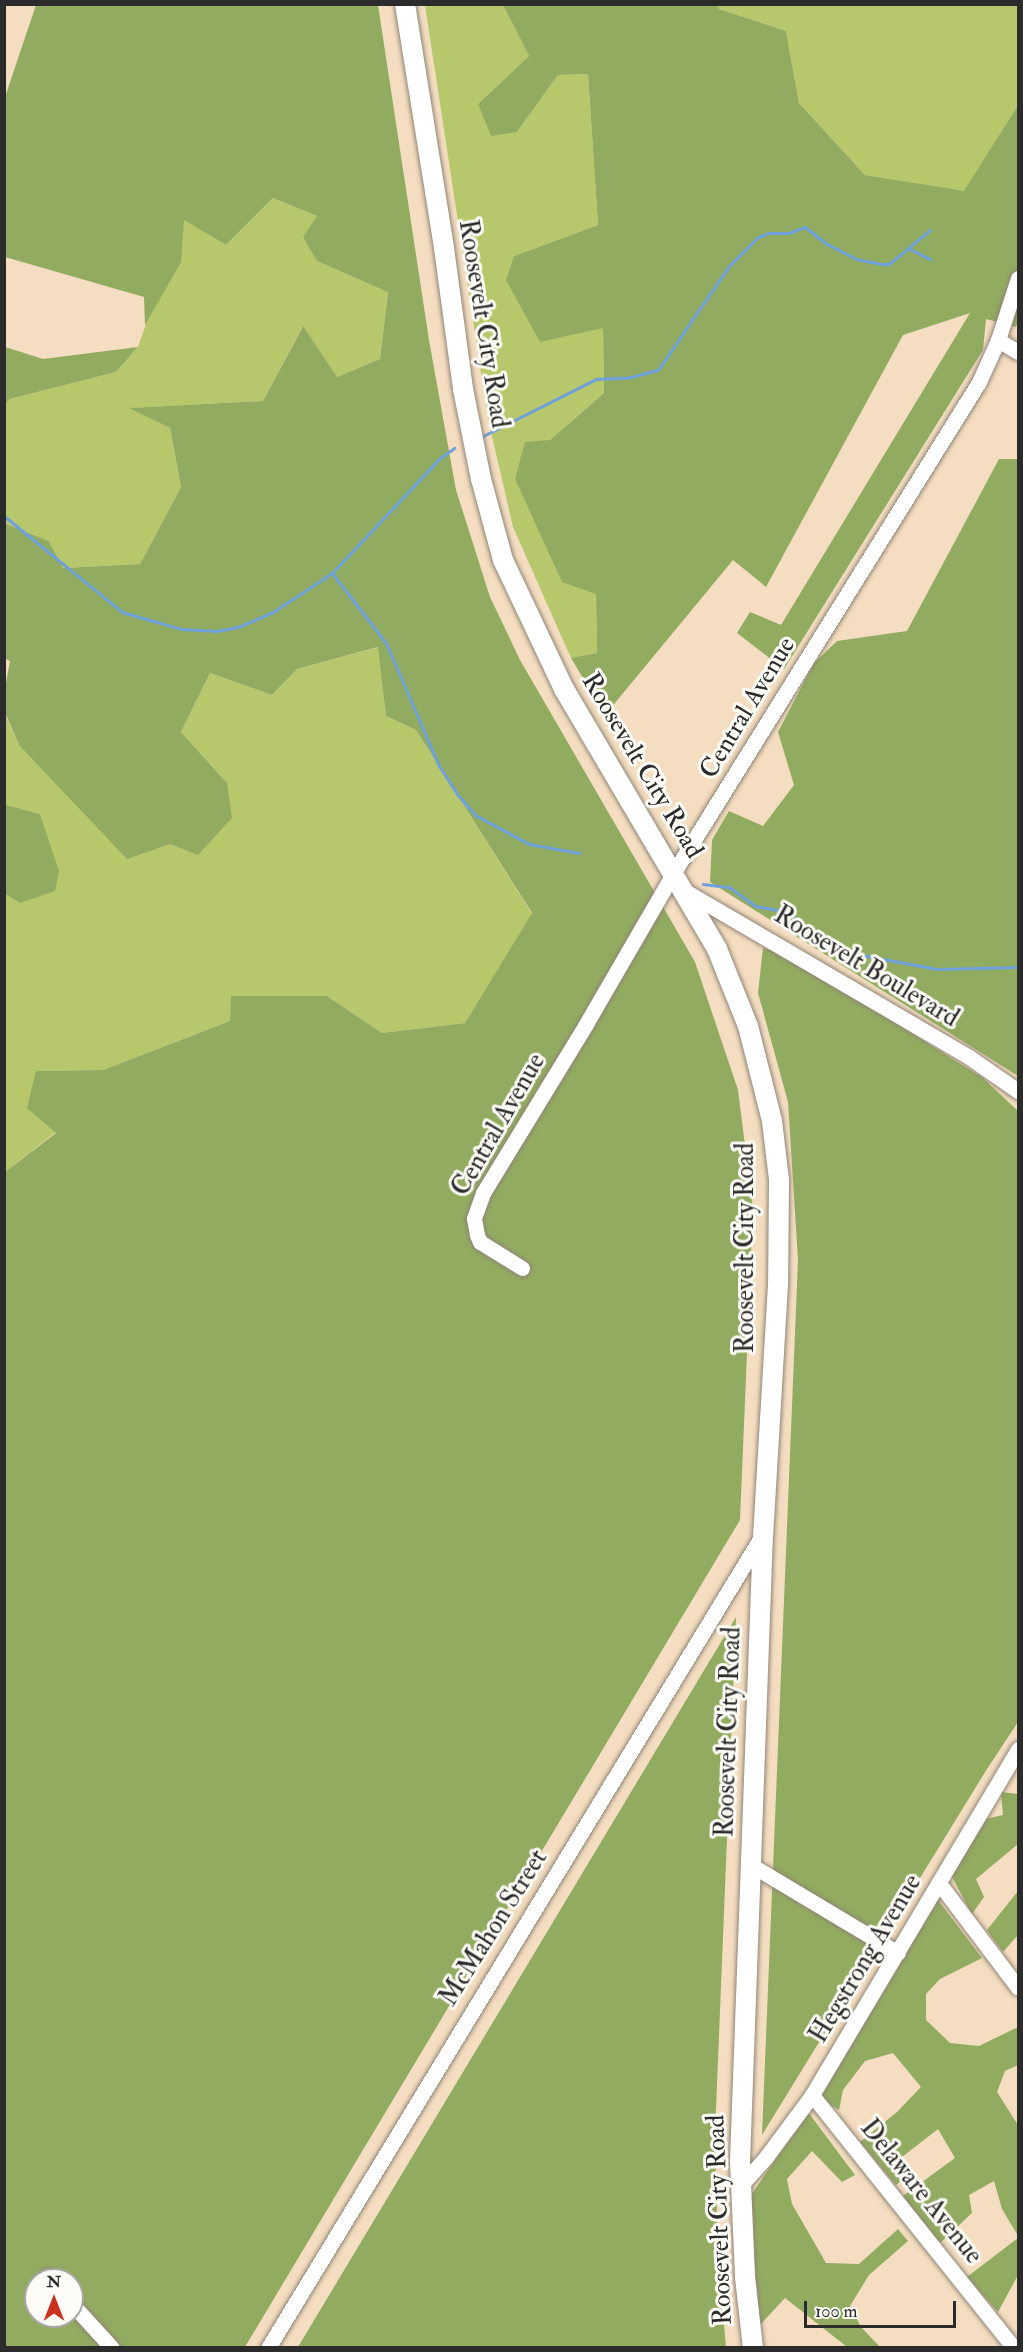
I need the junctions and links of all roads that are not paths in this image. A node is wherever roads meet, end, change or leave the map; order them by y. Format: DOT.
graph roads {
  1 [pos="405,4"];
  2 [pos="1018,278"];
  3 [pos="998,340"];
  4 [pos="1018,352"];
  5 [pos="674,872"];
  6 [pos="685,891"];
  7 [pos="1018,1091"];
  8 [pos="522,1268"];
  9 [pos="763,1534"];
  10 [pos="1018,1749"];
  11 [pos="751,1865"];
  12 [pos="939,1883"];
  13 [pos="898,1953"];
  14 [pos="1018,1988"];
  15 [pos="812,2095"];
  16 [pos="741,2185"];
  17 [pos="84,2317"];
  18 [pos="112,2348"];
  19 [pos="268,2348"];
  20 [pos="753,2348"];
  21 [pos="1014,2348"];
  1 -- 5 [label="main road, Roosevelt City Road"];
  2 -- 3 [label="street, Central Avenue"];
  3 -- 4 [label="street"];
  3 -- 5 [label="street, Central Avenue"];
  5 -- 6 [label="main road, Roosevelt City Road"];
  5 -- 8 [label="street, Central Avenue"];
  6 -- 7 [label="street, Roosevelt Boulevard"];
  6 -- 9 [label="main road, Roosevelt City Road"];
  9 -- 11 [label="main road, Roosevelt City Road"];
  9 -- 19 [label="street, McMahon Street"];
  10 -- 12 [label="street, Hegstrong Avenue"];
  11 -- 13 [label="street"];
  11 -- 16 [label="main road, Roosevelt City Road"];
  12 -- 13 [label="street, Hegstrong Avenue"];
  12 -- 14 [label="street"];
  13 -- 15 [label="street, Hegstrong Avenue"];
  15 -- 16 [label="street, Hegstrong Avenue"];
  15 -- 21 [label="street, Delaware Avenue"];
  16 -- 20 [label="main road, Roosevelt City Road"];
  17 -- 18 [label="street"];
}
